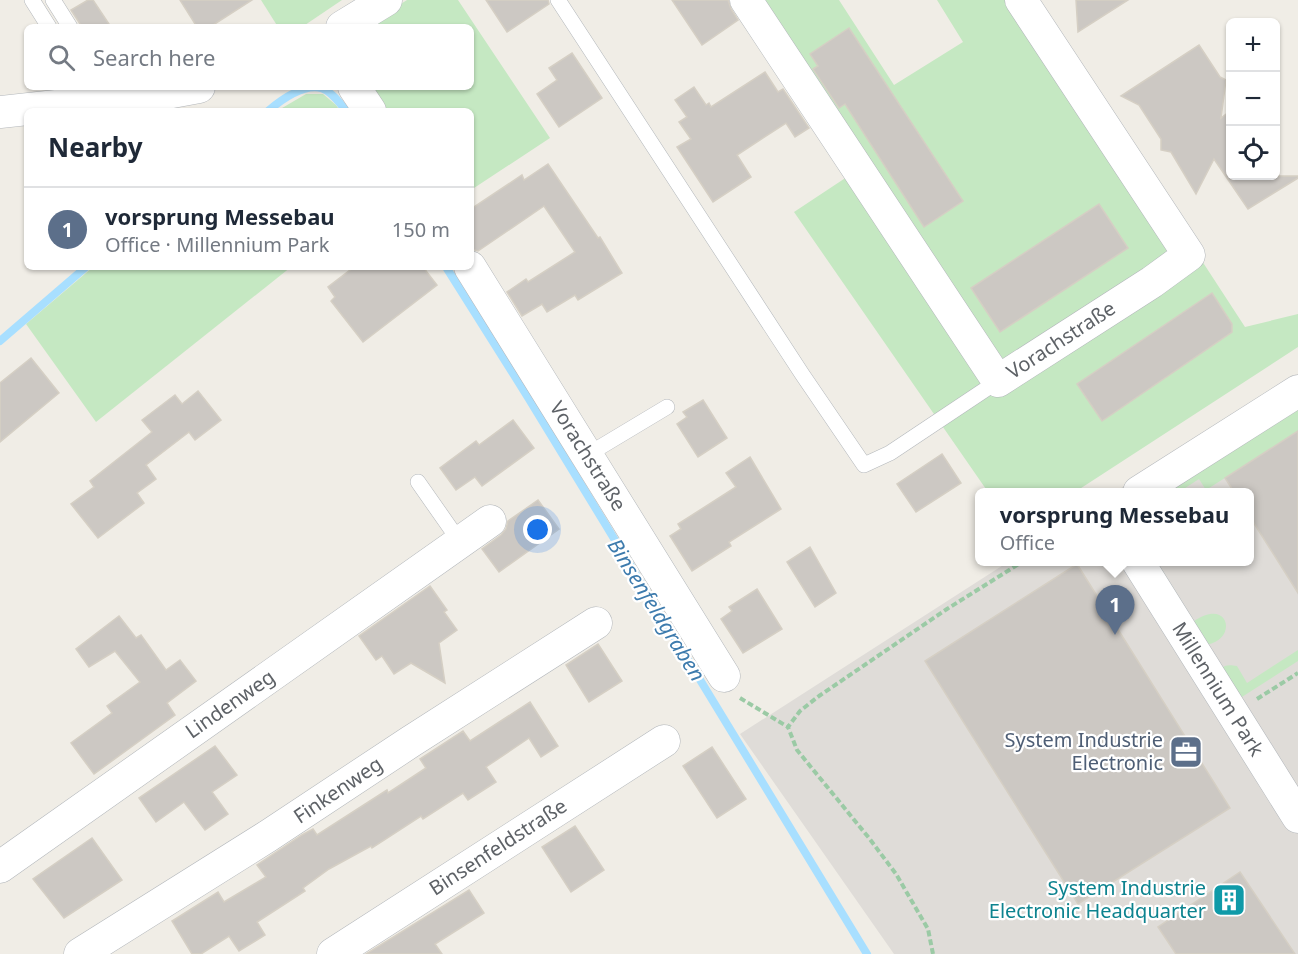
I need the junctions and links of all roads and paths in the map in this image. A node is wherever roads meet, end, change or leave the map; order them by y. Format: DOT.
graph roads {
  1 [pos="32,0"];
  2 [pos="53,0"];
  3 [pos="558,0"];
  4 [pos="746,0"];
  5 [pos="1021,0"];
  6 [pos="375,3"];
  7 [pos="47,24"];
  8 [pos="68,24"];
  9 [pos="346,24"];
  10 [pos="183,90"];
  11 [pos="356,90"];
  12 [pos="110,93"];
  13 [pos="77,95"];
  14 [pos="368,108"];
  15 [pos="0,112"];
  16 [pos="472,270"];
  17 [pos="998,381"];
  18 [pos="1298,391"];
  19 [pos="667,407"];
  20 [pos="587,455"];
  21 [pos="418,482"];
  22 [pos="1145,488"];
  23 [pos="490,521"];
  24 [pos="460,542"];
  25 [pos="1014,566"];
  26 [pos="1141,566"];
  27 [pos="596,623"];
  28 [pos="1298,673"];
  29 [pos="724,676"];
  30 [pos="1234,714"];
  31 [pos="788,727"];
  32 [pos="664,741"];
  33 [pos="1298,817"];
  34 [pos="0,867"];
  35 [pos="80,954"];
  36 [pos="333,954"];
  37 [pos="933,954"];
  1 -- 7 [label="lane"];
  2 -- 8 [label="lane"];
  3 -- 17 [label="lane"];
  4 -- 17 [label="street, Vorachstraße"];
  5 -- 17 [label="street, Vorachstraße"];
  6 -- 9 [label="street"];
  10 -- 12 [label="street"];
  11 -- 14 [label="street"];
  12 -- 13 [label="street"];
  13 -- 15 [label="street"];
  16 -- 20 [label="street, Vorachstraße"];
  18 -- 22 [label="street"];
  19 -- 20 [label="lane"];
  20 -- 29 [label="street, Vorachstraße"];
  21 -- 24 [label="lane"];
  23 -- 24 [label="street, Lindenweg"];
  24 -- 34 [label="street, Lindenweg"];
  25 -- 31 [label="path"];
  26 -- 30 [label="street, Millennium Park"];
  27 -- 35 [label="street, Finkenweg"];
  28 -- 30 [label="path"];
  29 -- 31 [label="path"];
  30 -- 33 [label="street, Millennium Park"];
  31 -- 37 [label="path"];
  32 -- 36 [label="street, Binsenfeldstraße"];
}
